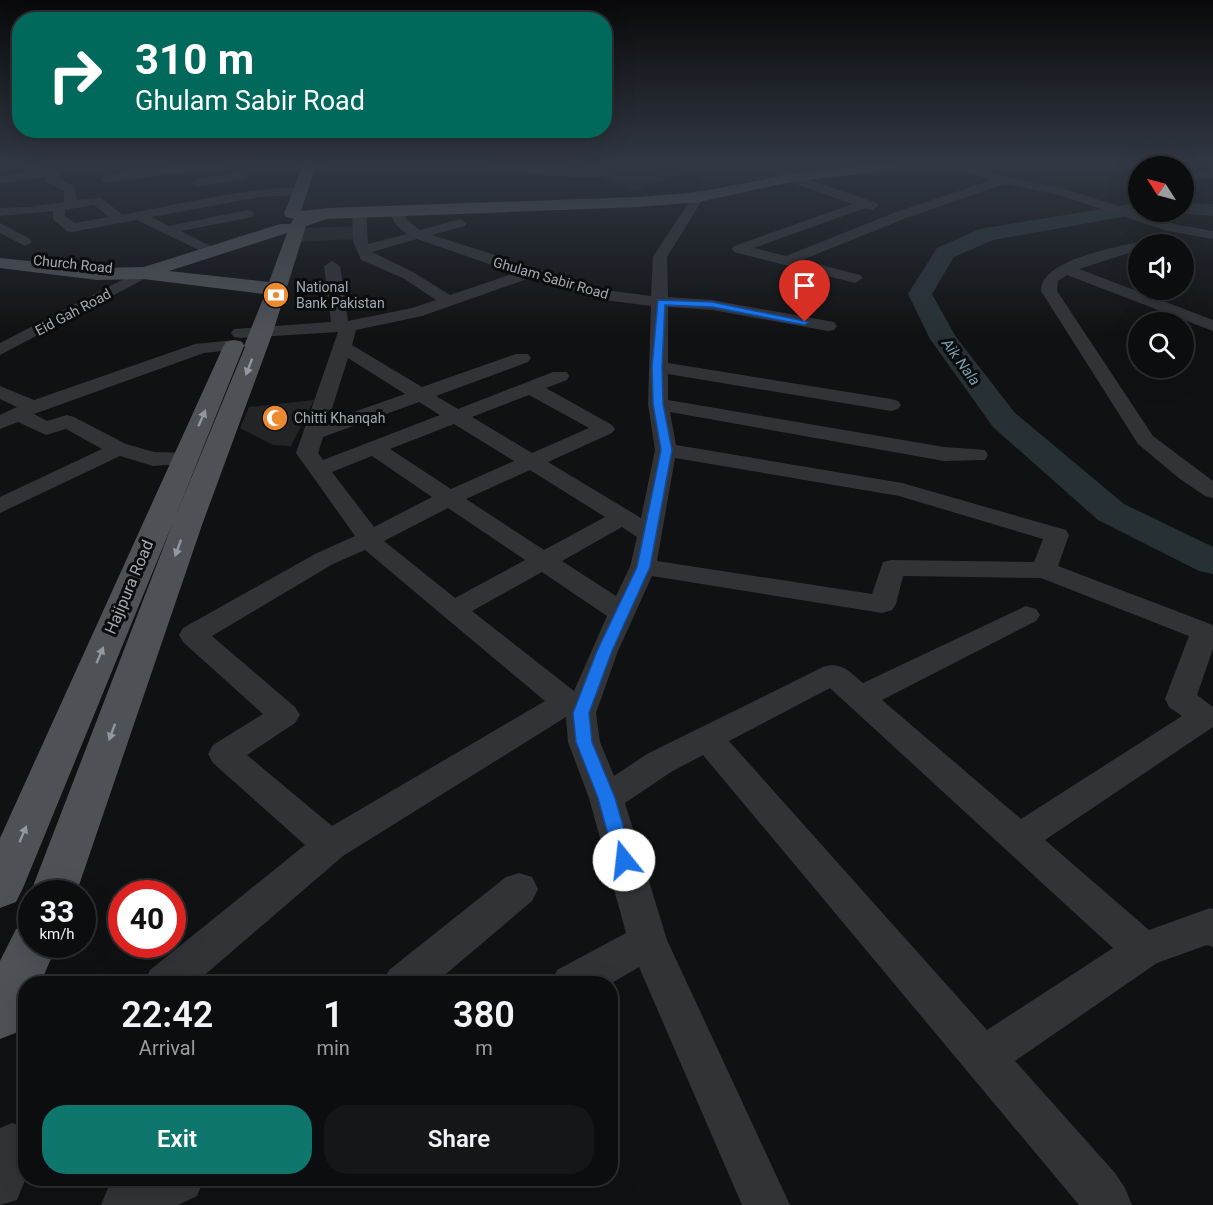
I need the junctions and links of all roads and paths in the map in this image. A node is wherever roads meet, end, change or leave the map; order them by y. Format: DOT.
graph roads {
  1 [pos="64,221"];
  2 [pos="108,221"];
  3 [pos="150,221"];
  4 [pos="227,221"];
  5 [pos="238,221"];
  6 [pos="291,221"];
  7 [pos="304,221"];
  8 [pos="359,221"];
  9 [pos="400,221"];
  10 [pos="679,221"];
  11 [pos="816,221"];
  12 [pos="886,221"];
  13 [pos="1119,221"];
  14 [pos="460,223"];
  15 [pos="0,226"];
  16 [pos="1213,228"];
  17 [pos="168,230"];
  18 [pos="1188,231"];
  19 [pos="1144,234"];
  20 [pos="1175,234"];
  21 [pos="1213,235"];
  22 [pos="421,236"];
  23 [pos="183,237"];
  24 [pos="25,242"];
  25 [pos="1128,248"];
  26 [pos="364,250"];
  27 [pos="211,252"];
  28 [pos="0,256"];
  29 [pos="788,261"];
  30 [pos="0,263"];
  31 [pos="332,266"];
  32 [pos="1066,269"];
  33 [pos="145,273"];
  34 [pos="530,273"];
  35 [pos="855,278"];
  36 [pos="270,289"];
  37 [pos="449,301"];
  38 [pos="661,302"];
  39 [pos="828,326"];
  40 [pos="1213,326"];
  41 [pos="344,333"];
  42 [pos="246,336"];
  43 [pos="0,350"];
  44 [pos="522,358"];
  45 [pos="657,367"];
  46 [pos="560,376"];
  47 [pos="530,387"];
  48 [pos="0,392"];
  49 [pos="421,394"];
  50 [pos="658,404"];
  51 [pos="891,405"];
  52 [pos="17,415"];
  53 [pos="456,416"];
  54 [pos="314,433"];
  55 [pos="374,448"];
  56 [pos="118,449"];
  57 [pos="666,450"];
  58 [pos="976,455"];
  59 [pos="184,458"];
  60 [pos="531,461"];
  61 [pos="320,469"];
  62 [pos="1213,491"];
  63 [pos="449,498"];
  64 [pos="0,506"];
  65 [pos="636,525"];
  66 [pos="370,539"];
  67 [pos="544,561"];
  68 [pos="644,567"];
  69 [pos="1044,570"];
  70 [pos="453,610"];
  71 [pos="622,612"];
  72 [pos="1026,615"];
  73 [pos="1209,633"];
  74 [pos="860,698"];
  75 [pos="574,707"];
  76 [pos="1209,718"];
  77 [pos="707,738"];
  78 [pos="606,798"];
  79 [pos="1019,839"];
  80 [pos="330,845"];
  81 [pos="58,880"];
  82 [pos="0,888"];
  83 [pos="519,889"];
  84 [pos="1213,929"];
  85 [pos="648,942"];
  86 [pos="1144,950"];
  87 [pos="27,958"];
  88 [pos="18,976"];
  89 [pos="18,976"];
  90 [pos="174,976"];
  91 [pos="414,976"];
  92 [pos="586,976"];
  93 [pos="0,1014"];
  94 [pos="983,1057"];
  95 [pos="165,1186"];
  96 [pos="125,1205"];
  97 [pos="766,1205"];
  98 [pos="1108,1205"];
  1 -- 2 [label="street"];
  3 -- 17 [label="street"];
  4 -- 17 [label="street"];
  5 -- 23 [label="street"];
  6 -- 27 [label="main road, Church Road"];
  6 -- 36 [label="main road"];
  7 -- 36 [label="main road"];
  8 -- 26 [label="street"];
  9 -- 22 [label="street, Ghulam Sabir Road"];
  10 -- 38 [label="street"];
  11 -- 29 [label="street"];
  12 -- 29 [label="street"];
  13 -- 19 [label="street"];
  14 -- 22 [label="street"];
  15 -- 24 [label="street"];
  16 -- 18 [label="street"];
  17 -- 23 [label="street"];
  18 -- 20 [label="street"];
  18 -- 21 [label="street"];
  22 -- 26 [label="street"];
  22 -- 34 [label="street, Ghulam Sabir Road"];
  23 -- 27 [label="street"];
  25 -- 32 [label="street"];
  26 -- 37 [label="street"];
  27 -- 33 [label="main road, Church Road"];
  28 -- 33 [label="main road, Church Road"];
  29 -- 35 [label="street"];
  30 -- 33 [label="main road, Church Road"];
  31 -- 41 [label="street"];
  32 -- 40 [label="street"];
  32 -- 62 [label="street"];
  33 -- 36 [label="main road, Church Road"];
  33 -- 43 [label="street, Eid Gah Road"];
  34 -- 37 [label="street"];
  34 -- 38 [label="street, Ghulam Sabir Road"];
  36 -- 42 [label="main road, Hajipura Road"];
  37 -- 41 [label="street"];
  38 -- 39 [label="street, Ghulam Sabir Road"];
  38 -- 45 [label="street"];
  41 -- 42 [label="street"];
  41 -- 49 [label="street"];
  41 -- 54 [label="street"];
  42 -- 52 [label="street"];
  59 -- 42 [label="main road, Hajipura Road, one-way"];
  42 -- 81 [label="main road, one-way"];
  44 -- 49 [label="street"];
  45 -- 50 [label="street"];
  45 -- 51 [label="street"];
  46 -- 47 [label="street"];
  47 -- 53 [label="street"];
  47 -- 60 [label="street"];
  48 -- 52 [label="street"];
  49 -- 53 [label="street"];
  49 -- 54 [label="street"];
  50 -- 57 [label="street"];
  50 -- 58 [label="street"];
  52 -- 56 [label="street"];
  53 -- 55 [label="street"];
  53 -- 60 [label="street"];
  54 -- 61 [label="street"];
  55 -- 61 [label="street"];
  55 -- 63 [label="street"];
  56 -- 59 [label="street"];
  56 -- 64 [label="street"];
  57 -- 65 [label="street"];
  57 -- 69 [label="street"];
  82 -- 59 [label="main road, Hajipura Road, one-way"];
  60 -- 63 [label="street"];
  60 -- 65 [label="street"];
  61 -- 66 [label="street"];
  63 -- 66 [label="street"];
  63 -- 67 [label="street"];
  65 -- 67 [label="street"];
  65 -- 68 [label="street"];
  66 -- 70 [label="street"];
  66 -- 80 [label="street"];
  67 -- 70 [label="street"];
  67 -- 71 [label="street"];
  68 -- 69 [label="street"];
  68 -- 71 [label="street"];
  69 -- 73 [label="street"];
  70 -- 75 [label="street"];
  71 -- 75 [label="street"];
  72 -- 74 [label="street"];
  73 -- 76 [label="street"];
  74 -- 77 [label="street"];
  74 -- 79 [label="street"];
  75 -- 78 [label="street"];
  75 -- 80 [label="street"];
  76 -- 79 [label="street"];
  77 -- 78 [label="street"];
  77 -- 94 [label="street"];
  78 -- 85 [label="street"];
  79 -- 86 [label="street"];
  80 -- 90 [label="street"];
  83 -- 91 [label="street"];
  84 -- 86 [label="street"];
  85 -- 92 [label="street"];
  85 -- 97 [label="street"];
  86 -- 94 [label="street"];
  87 -- 88 [label="main road"];
  89 -- 93 [label="main road"];
  94 -- 98 [label="street"];
  95 -- 96 [label="street"];
}
